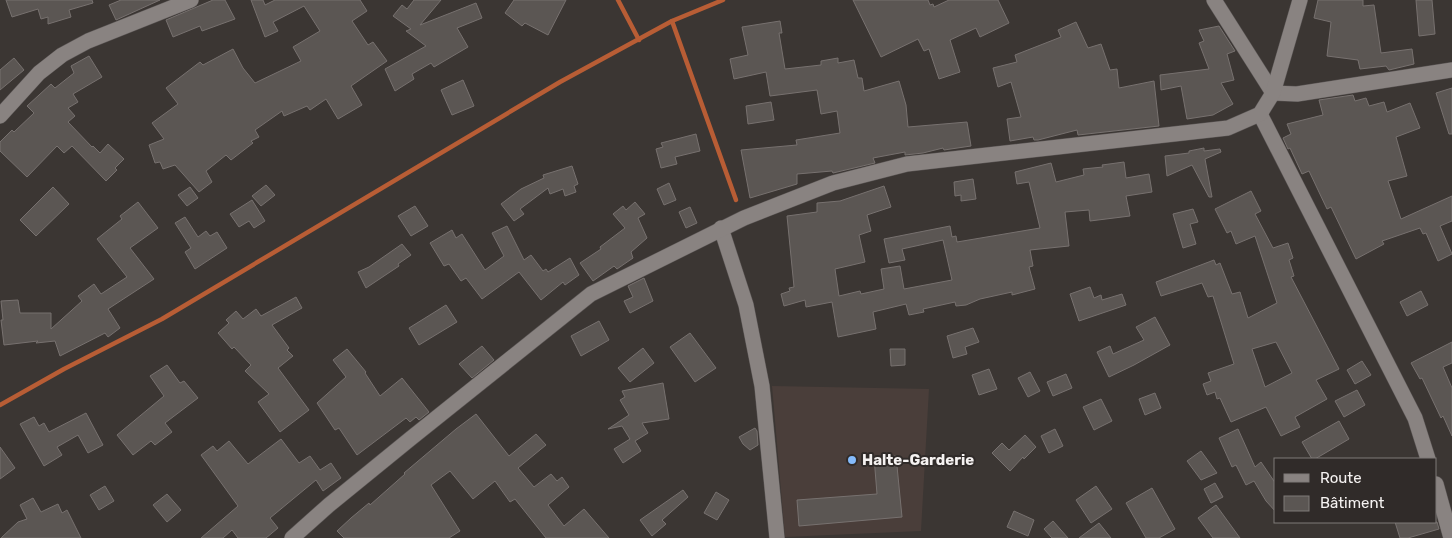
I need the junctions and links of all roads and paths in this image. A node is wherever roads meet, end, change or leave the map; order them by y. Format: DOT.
graph roads {
  1 [pos="191,0"];
  2 [pos="1214,0"];
  3 [pos="1300,0"];
  4 [pos="1452,70"];
  5 [pos="1273,93"];
  6 [pos="1260,114"];
  7 [pos="0,116"];
  8 [pos="721,228"];
  9 [pos="1428,458"];
  10 [pos="1437,488"];
  11 [pos="292,538"];
  12 [pos="777,538"];
  13 [pos="1451,538"];
  1 -- 7 [label="street"];
  2 -- 5 [label="street"];
  3 -- 5 [label="street"];
  4 -- 5 [label="street"];
  5 -- 6 [label="street"];
  6 -- 8 [label="street"];
  6 -- 9 [label="street"];
  8 -- 11 [label="street"];
  8 -- 12 [label="street"];
  10 -- 13 [label="street"];
}
